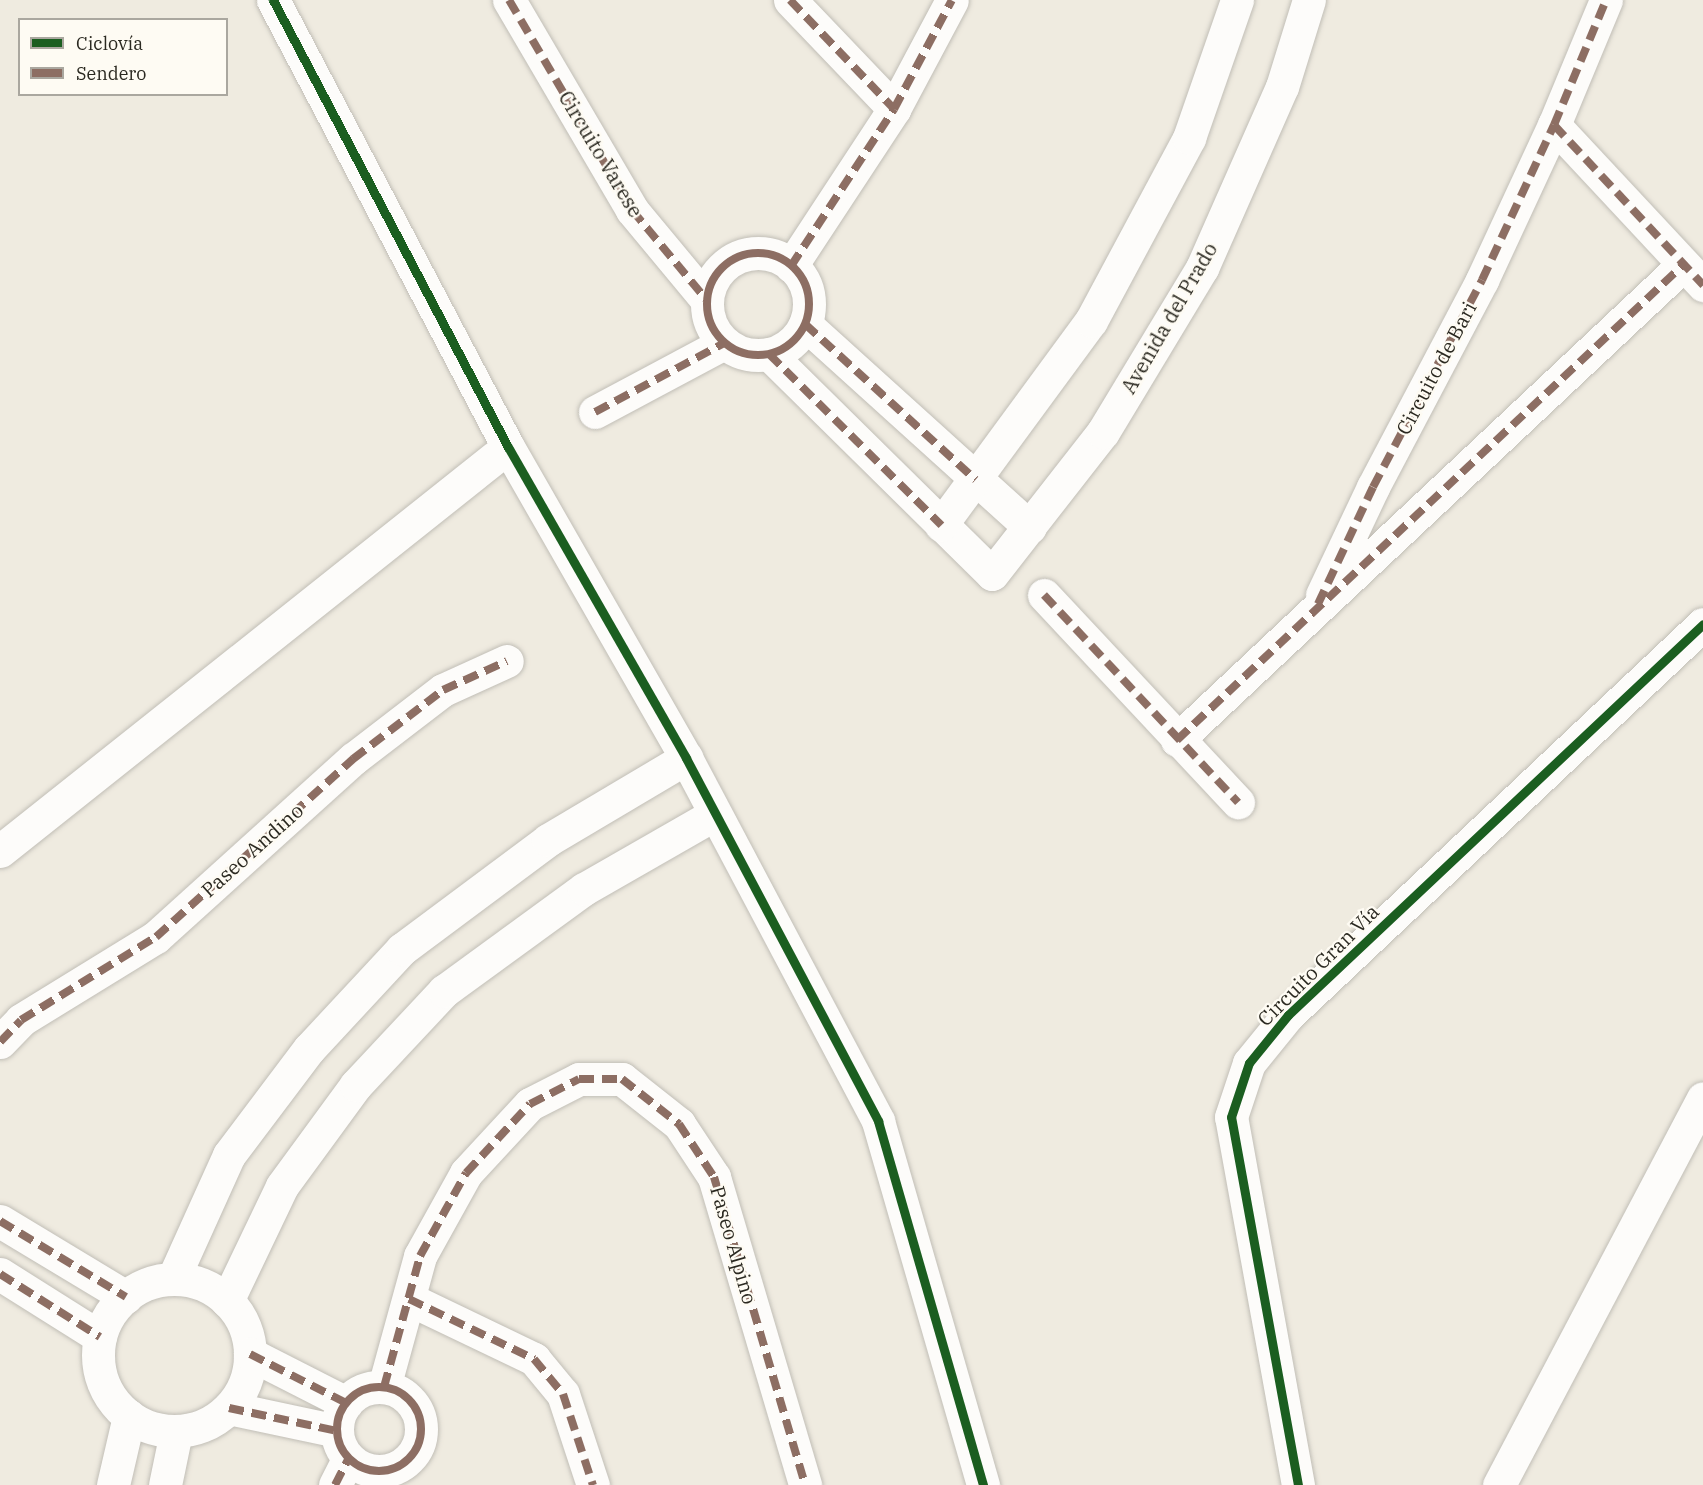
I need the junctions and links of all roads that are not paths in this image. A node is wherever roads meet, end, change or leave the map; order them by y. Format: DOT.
graph roads {
  1 [pos="273,0"];
  2 [pos="509,0"];
  3 [pos="790,0"];
  4 [pos="952,0"];
  5 [pos="1237,0"];
  6 [pos="1309,0"];
  7 [pos="1606,0"];
  8 [pos="894,109"];
  9 [pos="1554,125"];
  10 [pos="791,266"];
  11 [pos="1694,274"];
  12 [pos="706,299"];
  13 [pos="805,324"];
  14 [pos="724,343"];
  15 [pos="769,354"];
  16 [pos="595,412"];
  17 [pos="508,447"];
  18 [pos="976,480"];
  19 [pos="941,525"];
  20 [pos="1030,527"];
  21 [pos="1044,595"];
  22 [pos="1315,610"];
  23 [pos="1703,624"];
  24 [pos="507,661"];
  25 [pos="1177,740"];
  26 [pos="686,758"];
  27 [pos="1238,802"];
  28 [pos="716,814"];
  29 [pos="0,851"];
  30 [pos="0,1042"];
  31 [pos="1703,1098"];
  32 [pos="0,1221"];
  33 [pos="0,1274"];
  34 [pos="173,1279"];
  35 [pos="126,1297"];
  36 [pos="409,1299"];
  37 [pos="227,1301"];
  38 [pos="100,1337"];
  39 [pos="250,1354"];
  40 [pos="384,1387"];
  41 [pos="229,1408"];
  42 [pos="129,1416"];
  43 [pos="176,1432"];
  44 [pos="342,1444"];
  45 [pos="113,1485"];
  46 [pos="165,1485"];
  47 [pos="593,1485"];
  48 [pos="805,1485"];
  49 [pos="982,1485"];
  50 [pos="1298,1485"];
  51 [pos="1499,1485"];
  1 -- 17 [label="street"];
  2 -- 12 [label="street, Circuito Varese"];
  3 -- 8 [label="street"];
  4 -- 8 [label="street"];
  5 -- 18 [label="street"];
  6 -- 20 [label="street, Avenida del Prado"];
  7 -- 9 [label="street, Circuito de Bari"];
  8 -- 10 [label="street"];
  9 -- 11 [label="street, Circuito de Bari"];
  9 -- 22 [label="street, Circuito de Bari"];
  10 -- 12 [label="street"];
  10 -- 13 [label="street"];
  11 -- 22 [label="street, Circuito de Bari"];
  12 -- 14 [label="street, Circuito Varese"];
  13 -- 15 [label="street"];
  13 -- 18 [label="street"];
  14 -- 15 [label="street"];
  14 -- 16 [label="street"];
  15 -- 19 [label="street"];
  17 -- 26 [label="street"];
  17 -- 29 [label="street"];
  18 -- 19 [label="street"];
  18 -- 20 [label="street"];
  19 -- 20 [label="street, Avenida del Prado"];
  21 -- 25 [label="street"];
  22 -- 25 [label="street, Circuito de Bari"];
  23 -- 50 [label="street, Circuito Gran Vía"];
  24 -- 30 [label="street, Paseo Andino"];
  25 -- 27 [label="street"];
  26 -- 28 [label="street"];
  26 -- 34 [label="street"];
  28 -- 37 [label="street"];
  28 -- 49 [label="street"];
  31 -- 51 [label="street"];
  32 -- 35 [label="street"];
  33 -- 38 [label="street"];
  34 -- 35 [label="street"];
  34 -- 37 [label="street"];
  35 -- 38 [label="street"];
  36 -- 40 [label="street, Paseo Alpino"];
  36 -- 47 [label="street"];
  36 -- 48 [label="street, Paseo Alpino"];
  37 -- 39 [label="street"];
  38 -- 42 [label="street"];
  39 -- 41 [label="street"];
  39 -- 44 [label="street"];
  40 -- 44 [label="street"];
  40 -- 44 [label="street"];
  41 -- 43 [label="street"];
  41 -- 44 [label="street"];
  42 -- 43 [label="street"];
  42 -- 45 [label="street"];
  43 -- 46 [label="street"];
}
